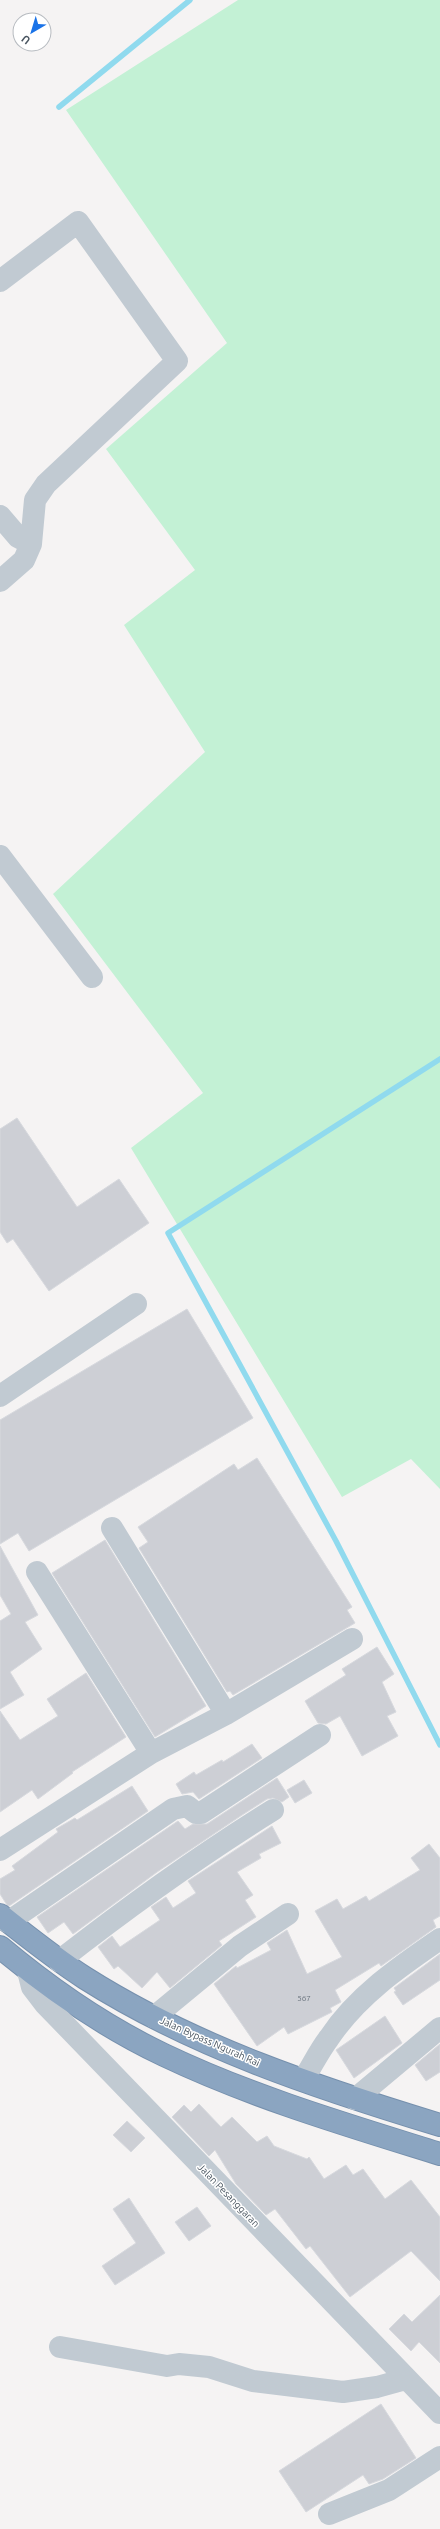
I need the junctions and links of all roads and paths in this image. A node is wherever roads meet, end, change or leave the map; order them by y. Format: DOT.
graph roads {
  1 [pos="0,281"];
  2 [pos="0,516"];
  3 [pos="31,544"];
  4 [pos="0,581"];
  5 [pos="0,856"];
  6 [pos="92,976"];
  7 [pos="136,1304"];
  8 [pos="0,1396"];
  9 [pos="112,1528"];
  10 [pos="37,1572"];
  11 [pos="352,1639"];
  12 [pos="226,1714"];
  13 [pos="320,1735"];
  14 [pos="151,1753"];
  15 [pos="273,1810"];
  16 [pos="0,1850"];
  17 [pos="288,1914"];
  18 [pos="4,1918"];
  19 [pos="440,1939"];
  20 [pos="0,1947"];
  21 [pos="59,1960"];
  22 [pos="28,1971"];
  23 [pos="154,2017"];
  24 [pos="440,2028"];
  25 [pos="303,2080"];
  26 [pos="355,2099"];
  27 [pos="440,2125"];
  28 [pos="440,2154"];
  29 [pos="60,2347"];
  30 [pos="406,2378"];
  31 [pos="440,2413"];
  32 [pos="440,2457"];
  33 [pos="329,2514"];
  1 -- 3 [label="street"];
  2 -- 3 [label="street"];
  3 -- 4 [label="street"];
  5 -- 6 [label="street"];
  7 -- 8 [label="street"];
  9 -- 12 [label="street"];
  10 -- 14 [label="street"];
  11 -- 12 [label="street"];
  12 -- 14 [label="street"];
  13 -- 18 [label="street"];
  14 -- 16 [label="street"];
  15 -- 21 [label="street"];
  17 -- 23 [label="street"];
  18 -- 21 [label="highway, Jalan Bypass Ngurah Rai"];
  19 -- 25 [label="street"];
  20 -- 22 [label="highway"];
  21 -- 23 [label="highway, Jalan Bypass Ngurah Rai"];
  22 -- 28 [label="highway"];
  22 -- 30 [label="street, Jalan Pesanggaran"];
  23 -- 25 [label="highway, Jalan Bypass Ngurah Rai"];
  24 -- 26 [label="street"];
  25 -- 26 [label="highway, Jalan Bypass Ngurah Rai"];
  26 -- 27 [label="highway, Jalan Bypass Ngurah Rai"];
  29 -- 30 [label="street"];
  30 -- 31 [label="street, Jalan Pesanggaran"];
  32 -- 33 [label="street"];
}
